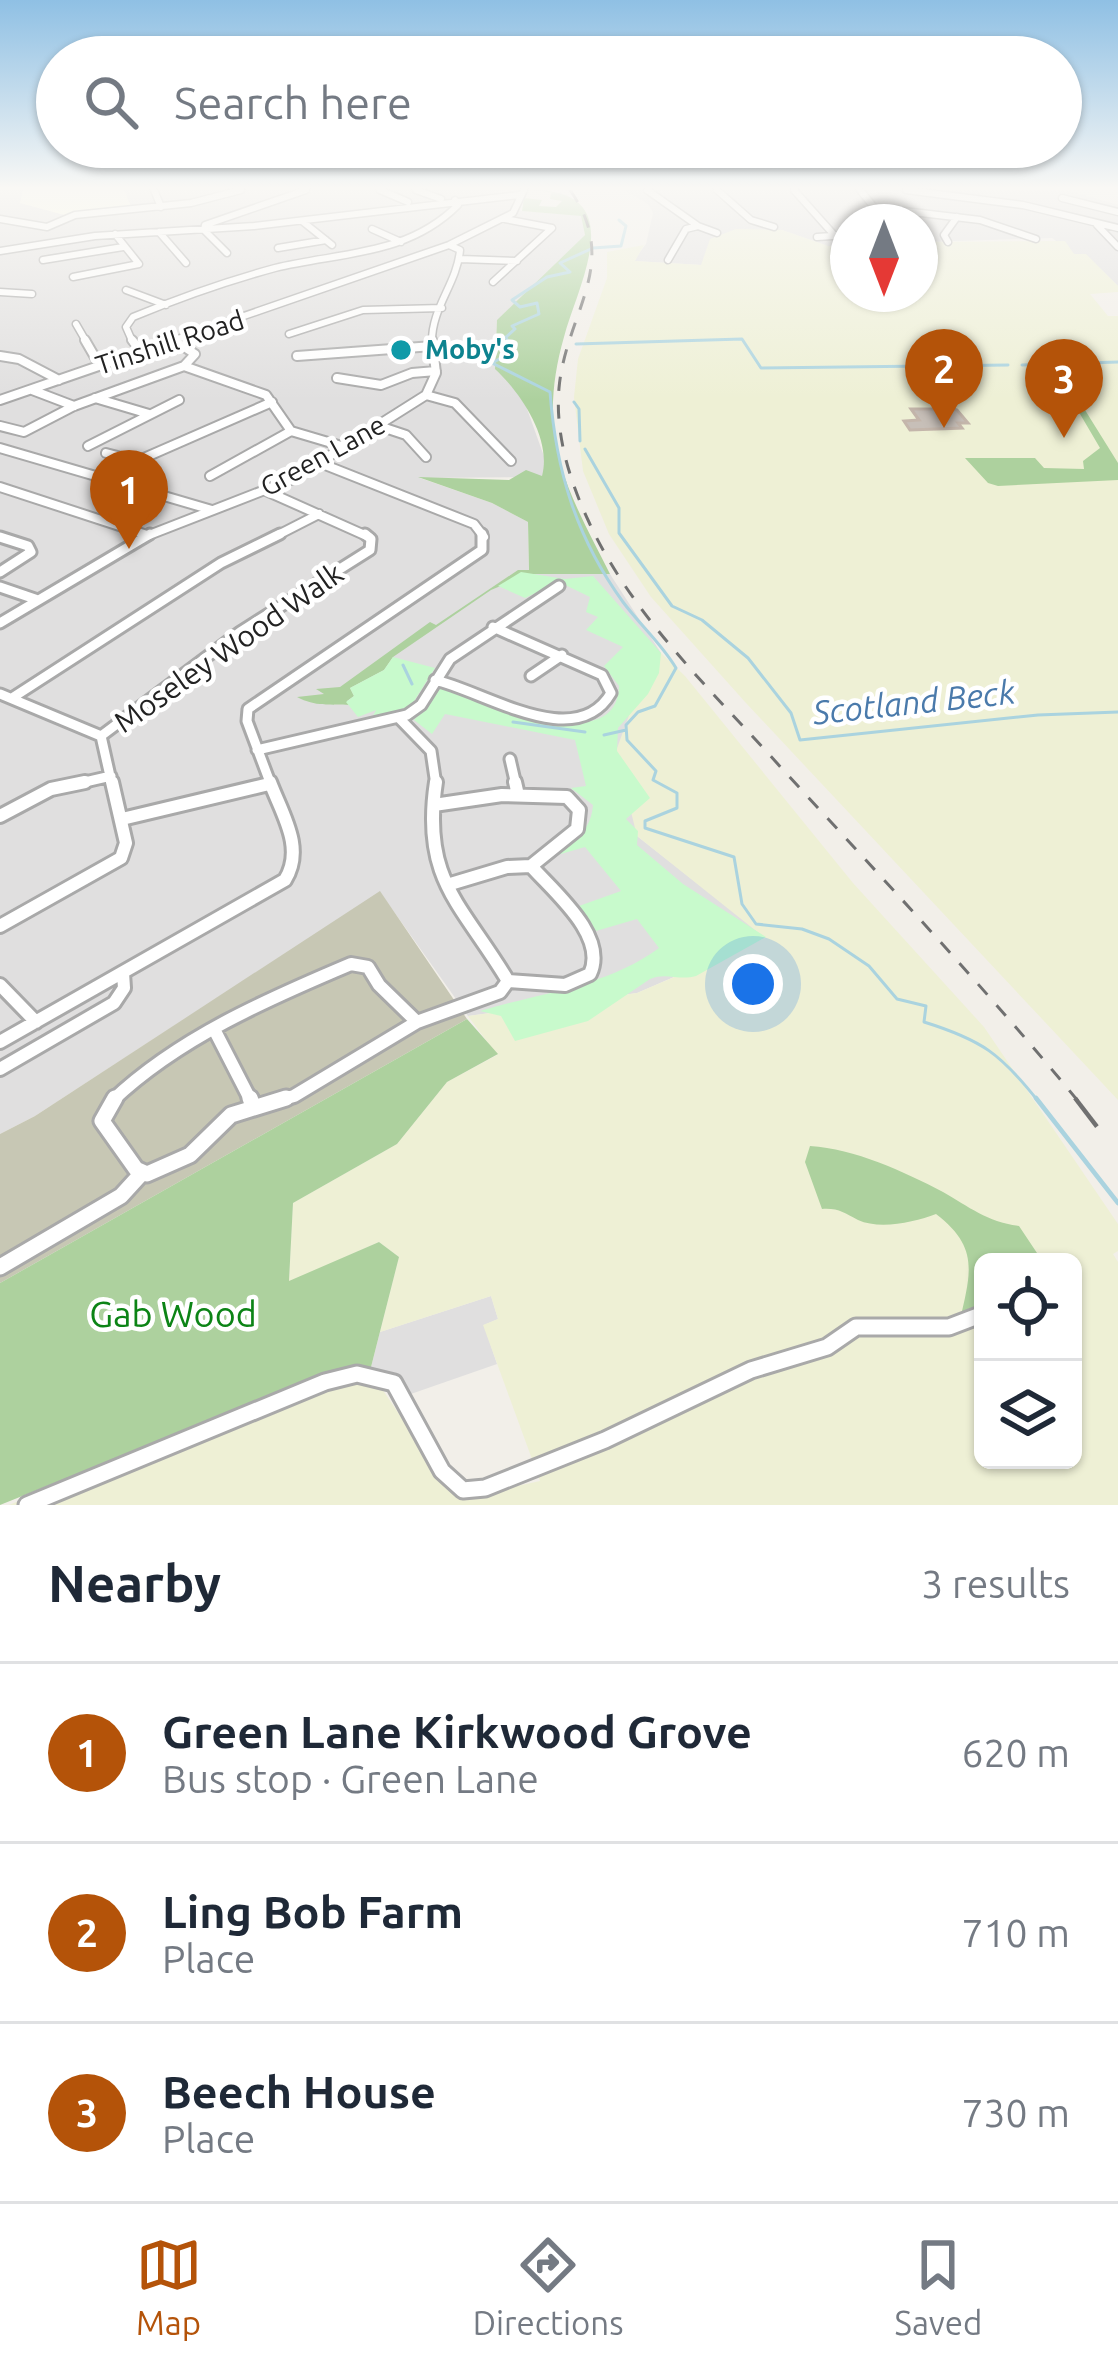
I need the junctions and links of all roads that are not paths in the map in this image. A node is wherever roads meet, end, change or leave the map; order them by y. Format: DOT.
graph roads {
  1 [pos="135,260"];
  2 [pos="183,260"];
  3 [pos="301,260"];
  4 [pos="406,260"];
  5 [pos="460,260"];
  6 [pos="517,260"];
  7 [pos="185,263"];
  8 [pos="73,277"];
  9 [pos="198,280"];
  10 [pos="493,281"];
  11 [pos="217,286"];
  12 [pos="125,290"];
  13 [pos="0,292"];
  14 [pos="17,293"];
  15 [pos="32,294"];
  16 [pos="0,302"];
  17 [pos="166,305"];
  18 [pos="442,308"];
  19 [pos="76,324"];
  20 [pos="370,332"];
  21 [pos="289,334"];
  22 [pos="175,341"];
  23 [pos="433,346"];
  24 [pos="371,350"];
  25 [pos="142,352"];
  26 [pos="0,356"];
  27 [pos="297,356"];
  28 [pos="106,364"];
  29 [pos="184,367"];
  30 [pos="436,371"];
  31 [pos="337,378"];
  32 [pos="59,380"];
  33 [pos="31,389"];
  34 [pos="427,395"];
  35 [pos="95,398"];
  36 [pos="0,400"];
  37 [pos="178,400"];
  38 [pos="272,402"];
  39 [pos="74,406"];
  40 [pos="149,414"];
  41 [pos="0,426"];
  42 [pos="379,426"];
  43 [pos="291,431"];
  44 [pos="88,446"];
  45 [pos="345,447"];
  46 [pos="0,448"];
  47 [pos="106,453"];
  48 [pos="426,457"];
  49 [pos="511,461"];
  50 [pos="320,463"];
  51 [pos="210,476"];
  52 [pos="0,487"];
  53 [pos="266,491"];
  54 [pos="212,510"];
  55 [pos="319,514"];
  56 [pos="147,535"];
  57 [pos="0,537"];
  58 [pos="0,572"];
  59 [pos="559,586"];
  60 [pos="0,587"];
  61 [pos="38,600"];
  62 [pos="0,623"];
  63 [pos="493,627"];
  64 [pos="562,656"];
  65 [pos="531,676"];
  66 [pos="435,680"];
  67 [pos="6,696"];
  68 [pos="400,719"];
  69 [pos="100,736"];
  70 [pos="257,750"];
  71 [pos="510,759"];
  72 [pos="111,776"];
  73 [pos="269,784"];
  74 [pos="518,795"];
  75 [pos="434,805"];
  76 [pos="0,816"];
  77 [pos="122,818"];
  78 [pos="531,866"];
  79 [pos="447,886"];
  80 [pos="0,926"];
  81 [pos="123,973"];
  82 [pos="508,981"];
  83 [pos="0,985"];
  84 [pos="36,1022"];
  85 [pos="417,1022"];
  86 [pos="215,1031"];
  87 [pos="0,1042"];
  88 [pos="0,1069"];
  89 [pos="254,1106"];
  90 [pos="142,1173"];
  91 [pos="0,1267"];
  92 [pos="974,1317"];
  93 [pos="27,1505"];
  1 -- 8 [label="street"];
  2 -- 7 [label="street"];
  3 -- 11 [label="street"];
  4 -- 22 [label="street, Tinshill Road"];
  5 -- 18 [label="street"];
  6 -- 10 [label="street"];
  9 -- 11 [label="street"];
  11 -- 17 [label="street"];
  12 -- 17 [label="street"];
  13 -- 14 [label="street"];
  14 -- 15 [label="street"];
  14 -- 16 [label="street"];
  17 -- 25 [label="street"];
  18 -- 21 [label="street"];
  18 -- 23 [label="street"];
  19 -- 28 [label="street"];
  20 -- 24 [label="street"];
  22 -- 25 [label="street, Tinshill Road"];
  22 -- 29 [label="street"];
  23 -- 24 [label="street"];
  23 -- 30 [label="street"];
  24 -- 27 [label="street"];
  25 -- 28 [label="street, Tinshill Road"];
  26 -- 32 [label="street"];
  28 -- 32 [label="street, Tinshill Road"];
  29 -- 35 [label="street"];
  29 -- 38 [label="street"];
  30 -- 31 [label="street"];
  30 -- 34 [label="street"];
  32 -- 33 [label="street, Tinshill Road"];
  33 -- 36 [label="street, Tinshill Road"];
  33 -- 39 [label="street"];
  34 -- 42 [label="street, Green Lane"];
  34 -- 49 [label="street"];
  35 -- 39 [label="street"];
  35 -- 40 [label="street"];
  37 -- 40 [label="street"];
  38 -- 43 [label="street"];
  38 -- 47 [label="street"];
  39 -- 41 [label="street"];
  40 -- 44 [label="street"];
  42 -- 45 [label="street, Green Lane"];
  42 -- 48 [label="street"];
  43 -- 45 [label="street"];
  43 -- 51 [label="street"];
  45 -- 50 [label="street, Green Lane"];
  46 -- 54 [label="street"];
  50 -- 53 [label="street, Green Lane"];
  50 -- 70 [label="street"];
  52 -- 56 [label="street"];
  53 -- 54 [label="street, Green Lane"];
  53 -- 55 [label="street, Moseley Wood Walk"];
  54 -- 56 [label="street, Green Lane"];
  55 -- 67 [label="street"];
  55 -- 69 [label="street, Moseley Wood Walk"];
  56 -- 61 [label="street, Green Lane"];
  57 -- 58 [label="street"];
  59 -- 63 [label="street"];
  60 -- 61 [label="street"];
  61 -- 62 [label="street, Green Lane"];
  63 -- 64 [label="street"];
  63 -- 66 [label="street"];
  64 -- 65 [label="street"];
  64 -- 66 [label="street"];
  66 -- 68 [label="street"];
  67 -- 69 [label="street"];
  68 -- 70 [label="street"];
  68 -- 75 [label="street"];
  69 -- 72 [label="street"];
  70 -- 73 [label="street"];
  71 -- 74 [label="street"];
  72 -- 76 [label="street"];
  72 -- 77 [label="street"];
  73 -- 77 [label="street"];
  73 -- 81 [label="street"];
  74 -- 75 [label="street"];
  74 -- 78 [label="street"];
  75 -- 79 [label="street"];
  77 -- 80 [label="street"];
  78 -- 79 [label="street"];
  78 -- 82 [label="street"];
  79 -- 82 [label="street"];
  81 -- 84 [label="street"];
  81 -- 88 [label="street"];
  82 -- 85 [label="street"];
  83 -- 84 [label="street"];
  84 -- 87 [label="street"];
  85 -- 86 [label="street"];
  85 -- 89 [label="street"];
  86 -- 89 [label="street"];
  86 -- 90 [label="street"];
  89 -- 90 [label="street"];
  90 -- 91 [label="street"];
  92 -- 93 [label="street"];
}
